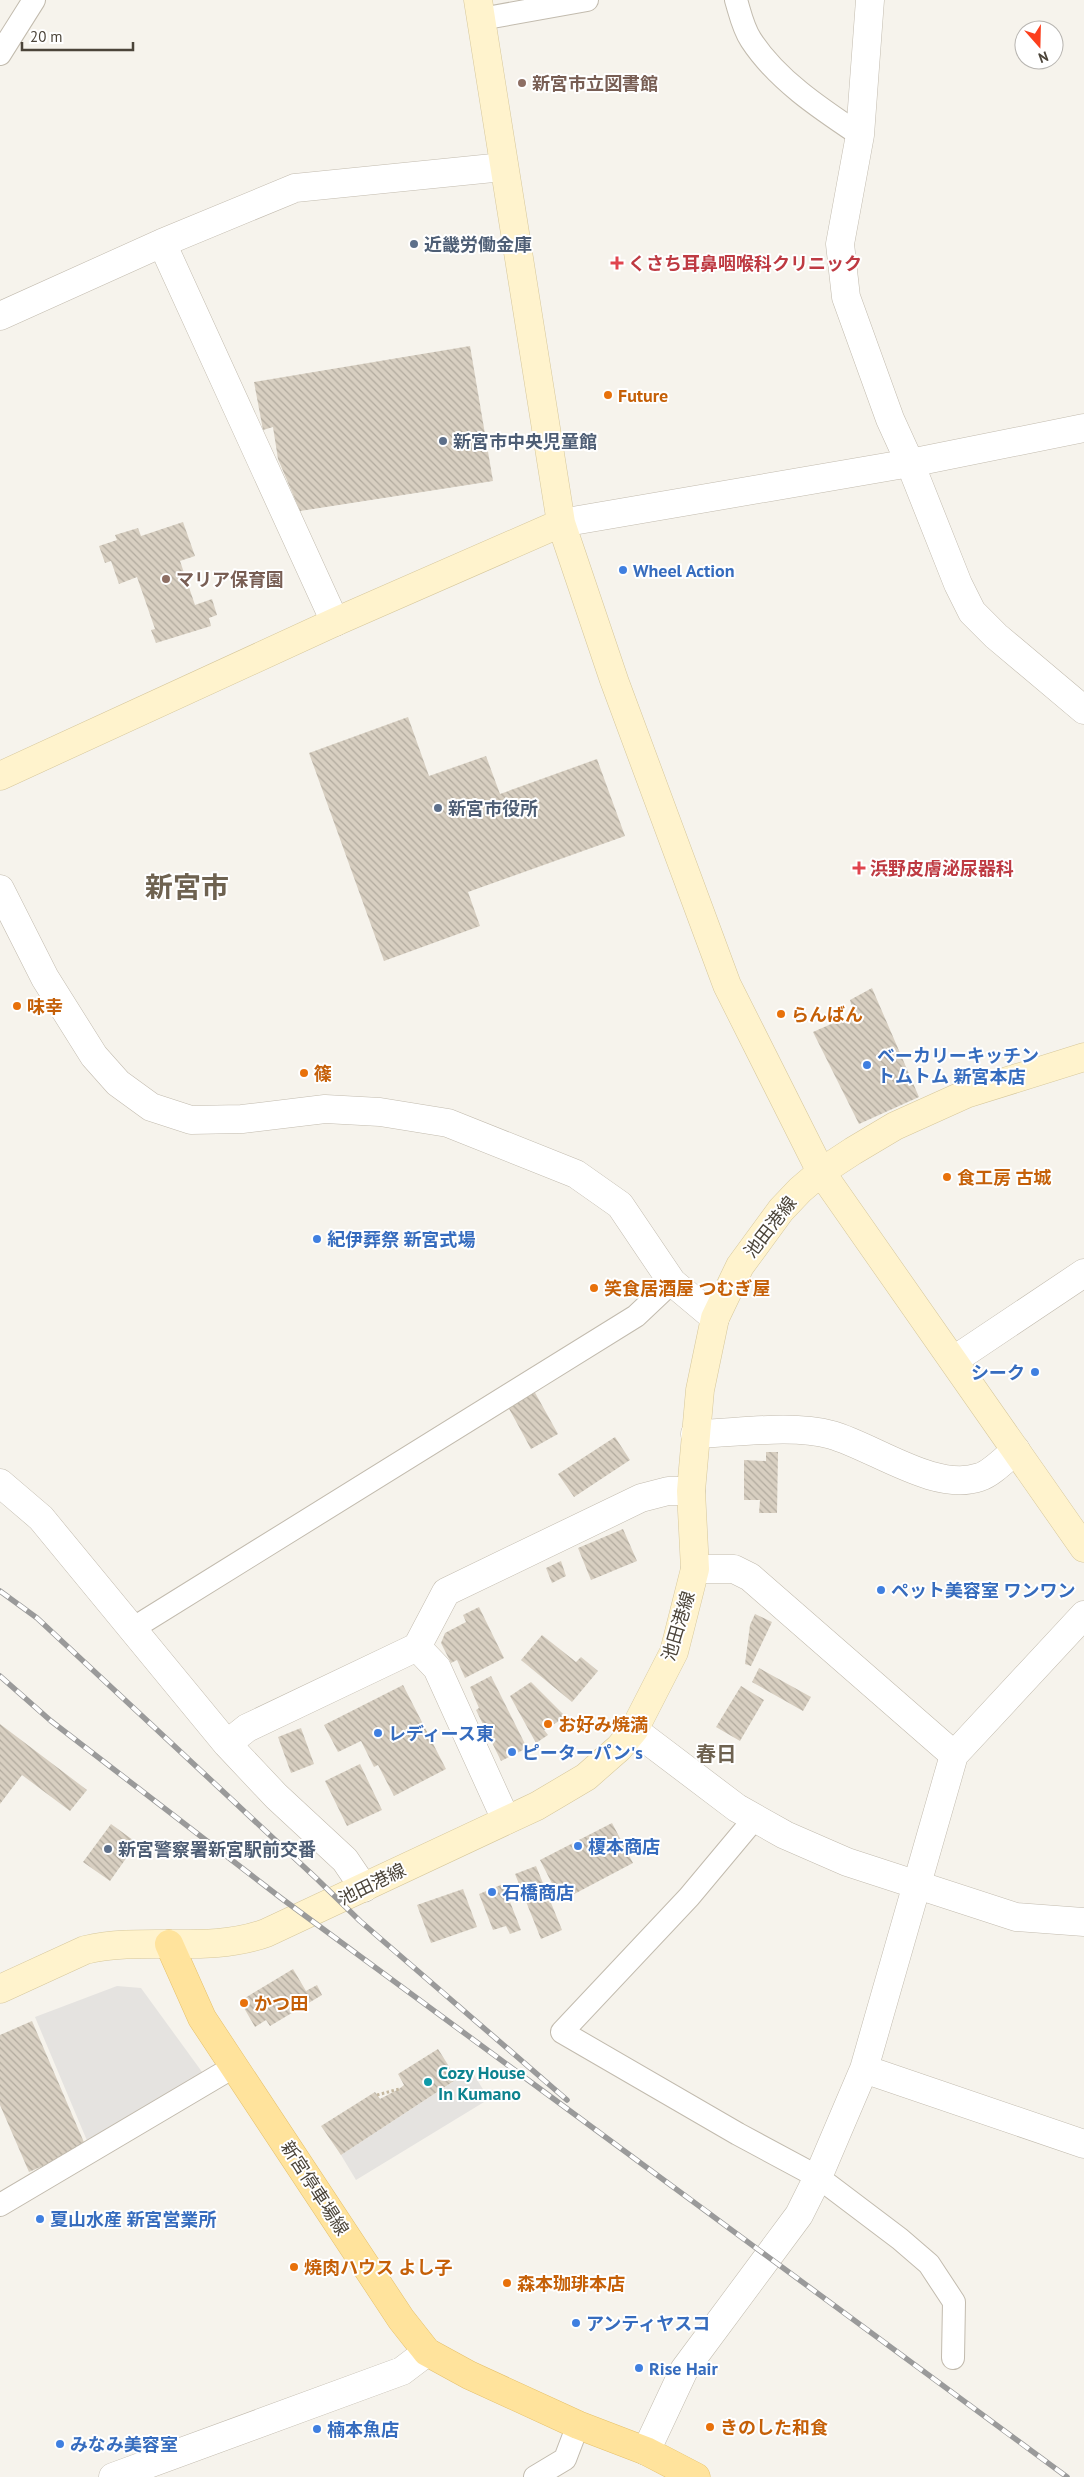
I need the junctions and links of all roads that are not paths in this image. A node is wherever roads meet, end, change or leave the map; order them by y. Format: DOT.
graph roads {
  1 [pos="34,0"];
  2 [pos="587,0"];
  3 [pos="736,0"];
  4 [pos="870,0"];
  5 [pos="479,10"];
  6 [pos="0,54"];
  7 [pos="860,135"];
  8 [pos="504,168"];
  9 [pos="162,243"];
  10 [pos="0,316"];
  11 [pos="1084,428"];
  12 [pos="910,463"];
  13 [pos="561,523"];
  14 [pos="335,622"];
  15 [pos="1084,710"];
  16 [pos="0,776"];
  17 [pos="0,889"];
  18 [pos="1082,1064"];
  19 [pos="821,1172"];
  20 [pos="1084,1273"];
  21 [pos="672,1282"];
  22 [pos="714,1318"];
  23 [pos="954,1360"];
  24 [pos="695,1434"];
  25 [pos="1016,1450"];
  26 [pos="0,1483"];
  27 [pos="691,1491"];
  28 [pos="1084,1548"];
  29 [pos="695,1569"];
  30 [pos="1084,1615"];
  31 [pos="132,1629"];
  32 [pos="418,1647"];
  33 [pos="634,1730"];
  34 [pos="227,1744"];
  35 [pos="954,1755"];
  36 [pos="755,1818"];
  37 [pos="506,1820"];
  38 [pos="916,1886"];
  39 [pos="364,1888"];
  40 [pos="1084,1922"];
  41 [pos="169,1944"];
  42 [pos="0,1990"];
  43 [pos="235,2066"];
  44 [pos="864,2070"];
  45 [pos="1084,2144"];
  46 [pos="818,2177"];
  47 [pos="0,2205"];
  48 [pos="427,2352"];
  49 [pos="953,2358"];
  50 [pos="578,2425"];
  51 [pos="646,2451"];
  52 [pos="113,2477"];
  53 [pos="535,2477"];
  54 [pos="696,2477"];
  1 -- 6 [label="lane"];
  2 -- 5 [label="lane"];
  3 -- 7 [label="lane"];
  4 -- 7 [label="street"];
  5 -- 8 [label="street"];
  7 -- 12 [label="street"];
  8 -- 9 [label="street"];
  8 -- 13 [label="street"];
  9 -- 10 [label="street"];
  9 -- 14 [label="street"];
  11 -- 12 [label="street"];
  12 -- 13 [label="street"];
  12 -- 15 [label="street"];
  13 -- 14 [label="street"];
  13 -- 19 [label="street"];
  14 -- 16 [label="street"];
  17 -- 21 [label="street"];
  18 -- 19 [label="street, 池田港線"];
  19 -- 22 [label="street, 池田港線"];
  19 -- 23 [label="street"];
  20 -- 23 [label="street"];
  21 -- 22 [label="street"];
  21 -- 31 [label="lane"];
  22 -- 24 [label="street, 池田港線"];
  23 -- 25 [label="street"];
  24 -- 25 [label="street"];
  24 -- 27 [label="street, 池田港線"];
  25 -- 28 [label="street"];
  26 -- 31 [label="street"];
  27 -- 29 [label="street, 池田港線"];
  27 -- 32 [label="street"];
  29 -- 33 [label="street, 池田港線"];
  29 -- 35 [label="street"];
  30 -- 35 [label="street"];
  31 -- 34 [label="street"];
  32 -- 34 [label="street"];
  32 -- 37 [label="street"];
  33 -- 36 [label="street"];
  33 -- 37 [label="street, 池田港線"];
  34 -- 39 [label="street"];
  35 -- 38 [label="street"];
  36 -- 38 [label="street"];
  36 -- 46 [label="lane"];
  37 -- 39 [label="street, 池田港線"];
  38 -- 40 [label="street"];
  38 -- 44 [label="street"];
  39 -- 41 [label="street, 池田港線"];
  41 -- 42 [label="street, 池田港線"];
  41 -- 43 [label="main road, 新宮停車場線"];
  43 -- 47 [label="lane"];
  43 -- 48 [label="main road, 新宮停車場線"];
  44 -- 45 [label="street"];
  44 -- 46 [label="street"];
  46 -- 49 [label="lane"];
  46 -- 51 [label="street"];
  48 -- 50 [label="main road, 新宮停車場線"];
  48 -- 52 [label="street"];
  50 -- 51 [label="main road, 新宮停車場線"];
  50 -- 53 [label="lane"];
  51 -- 54 [label="main road, 新宮停車場線"];
}
